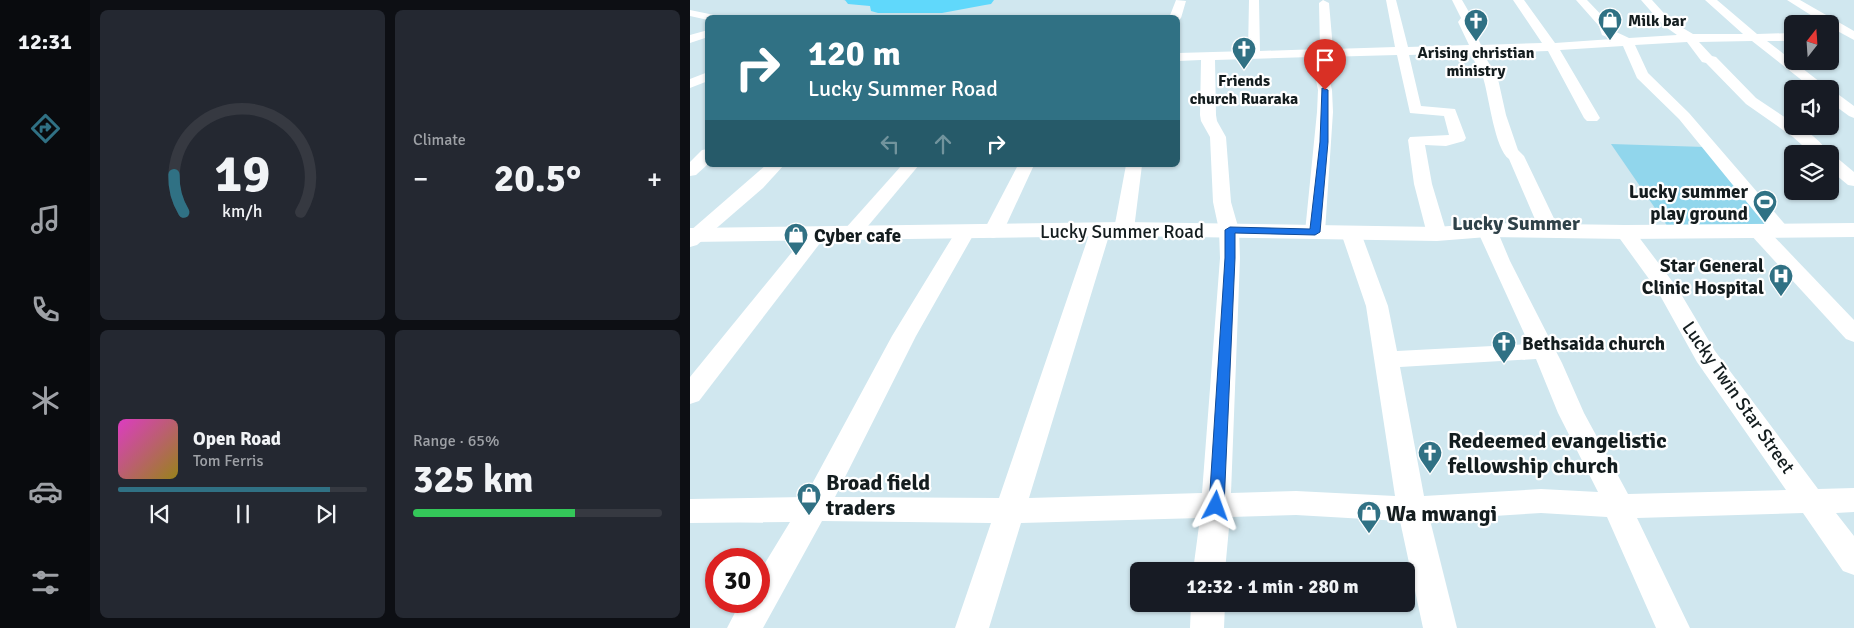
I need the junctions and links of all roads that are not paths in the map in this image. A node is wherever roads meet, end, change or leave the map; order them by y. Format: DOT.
graph roads {
  1 [pos="1254,0"];
  2 [pos="1392,0"];
  3 [pos="1457,0"];
  4 [pos="1518,0"];
  5 [pos="1581,0"];
  6 [pos="1646,0"];
  7 [pos="1710,0"];
  8 [pos="1792,0"];
  9 [pos="1181,1"];
  10 [pos="1324,3"];
  11 [pos="690,13"];
  12 [pos="1176,15"];
  13 [pos="705,16"];
  14 [pos="705,21"];
  15 [pos="690,26"];
  16 [pos="705,34"];
  17 [pos="1754,37"];
  18 [pos="1784,37"];
  19 [pos="1854,37"];
  20 [pos="1690,38"];
  21 [pos="1839,38"];
  22 [pos="690,39"];
  23 [pos="1839,41"];
  24 [pos="1627,42"];
  25 [pos="1552,47"];
  26 [pos="1478,50"];
  27 [pos="1854,50"];
  28 [pos="1404,52"];
  29 [pos="1322,54"];
  30 [pos="1254,56"];
  31 [pos="1180,57"];
  32 [pos="1208,57"];
  33 [pos="705,70"];
  34 [pos="690,71"];
  35 [pos="705,77"];
  36 [pos="1810,80"];
  37 [pos="690,84"];
  38 [pos="1839,101"];
  39 [pos="1854,113"];
  40 [pos="1592,118"];
  41 [pos="1812,145"];
  42 [pos="705,157"];
  43 [pos="774,167"];
  44 [pos="909,167"];
  45 [pos="1025,167"];
  46 [pos="1133,167"];
  47 [pos="1839,168"];
  48 [pos="690,171"];
  49 [pos="1854,181"];
  50 [pos="1113,229"];
  51 [pos="1230,230"];
  52 [pos="1487,230"];
  53 [pos="1768,230"];
  54 [pos="1854,230"];
  55 [pos="1550,231"];
  56 [pos="965,232"];
  57 [pos="993,232"];
  58 [pos="1315,232"];
  59 [pos="1625,232"];
  60 [pos="1351,233"];
  61 [pos="817,234"];
  62 [pos="852,234"];
  63 [pos="1437,234"];
  64 [pos="692,237"];
  65 [pos="1854,334"];
  66 [pos="1543,351"];
  67 [pos="1386,360"];
  68 [pos="690,395"];
  69 [pos="1854,500"];
  70 [pos="1811,502"];
  71 [pos="1216,506"];
  72 [pos="1620,506"];
  73 [pos="814,509"];
  74 [pos="1412,509"];
  75 [pos="690,511"];
  76 [pos="1010,511"];
  77 [pos="1854,561"];
  78 [pos="1210,562"];
  79 [pos="1208,612"];
  80 [pos="744,628"];
  81 [pos="972,628"];
  82 [pos="1207,628"];
  83 [pos="1440,628"];
  84 [pos="1673,628"];
  1 -- 30 [label="street"];
  2 -- 28 [label="street"];
  3 -- 26 [label="street"];
  4 -- 25 [label="street"];
  5 -- 24 [label="street"];
  6 -- 20 [label="street"];
  7 -- 17 [label="street"];
  8 -- 19 [label="street"];
  9 -- 12 [label="street"];
  10 -- 29 [label="street"];
  11 -- 13 [label="street"];
  14 -- 15 [label="street"];
  16 -- 22 [label="street"];
  17 -- 18 [label="street"];
  17 -- 20 [label="street"];
  17 -- 36 [label="street"];
  19 -- 21 [label="street"];
  20 -- 24 [label="street"];
  20 -- 41 [label="street"];
  23 -- 27 [label="street"];
  24 -- 25 [label="street"];
  24 -- 53 [label="street"];
  25 -- 26 [label="street"];
  25 -- 40 [label="street"];
  26 -- 28 [label="street"];
  26 -- 55 [label="street"];
  28 -- 29 [label="street"];
  28 -- 63 [label="street"];
  29 -- 30 [label="street"];
  29 -- 58 [label="street"];
  30 -- 32 [label="street"];
  31 -- 32 [label="street"];
  32 -- 51 [label="street"];
  33 -- 34 [label="street"];
  35 -- 37 [label="street"];
  38 -- 39 [label="street"];
  42 -- 48 [label="street"];
  43 -- 64 [label="street"];
  44 -- 62 [label="street"];
  45 -- 57 [label="street"];
  46 -- 50 [label="street"];
  47 -- 49 [label="street"];
  50 -- 51 [label="street, Lucky Summer Road"];
  50 -- 57 [label="street, Lucky Summer Road"];
  50 -- 76 [label="street"];
  51 -- 58 [label="street, Lucky Summer Road"];
  51 -- 71 [label="street"];
  52 -- 55 [label="street, Lucky Summer Road"];
  52 -- 63 [label="street, Lucky Summer Road"];
  52 -- 66 [label="street"];
  53 -- 54 [label="street, Lucky Summer Road"];
  53 -- 59 [label="street, Lucky Summer Road"];
  53 -- 65 [label="street"];
  55 -- 59 [label="street, Lucky Summer Road"];
  56 -- 57 [label="street, Lucky Summer Road"];
  56 -- 62 [label="street, Lucky Summer Road"];
  56 -- 73 [label="street"];
  58 -- 60 [label="street, Lucky Summer Road"];
  59 -- 70 [label="street, Lucky Twin Star Street"];
  60 -- 63 [label="street, Lucky Summer Road"];
  60 -- 67 [label="street"];
  61 -- 62 [label="street, Lucky Summer Road"];
  61 -- 64 [label="street, Lucky Summer Road"];
  61 -- 68 [label="street"];
  66 -- 67 [label="street"];
  66 -- 72 [label="street"];
  67 -- 74 [label="street"];
  69 -- 70 [label="street"];
  70 -- 72 [label="street"];
  70 -- 77 [label="street, Lucky Twin Star Street"];
  71 -- 74 [label="street"];
  71 -- 76 [label="street"];
  71 -- 78 [label="street"];
  72 -- 74 [label="street"];
  72 -- 84 [label="street"];
  73 -- 75 [label="street"];
  73 -- 76 [label="street"];
  73 -- 80 [label="street"];
  74 -- 83 [label="street"];
  76 -- 81 [label="street"];
  79 -- 82 [label="street"];
}
